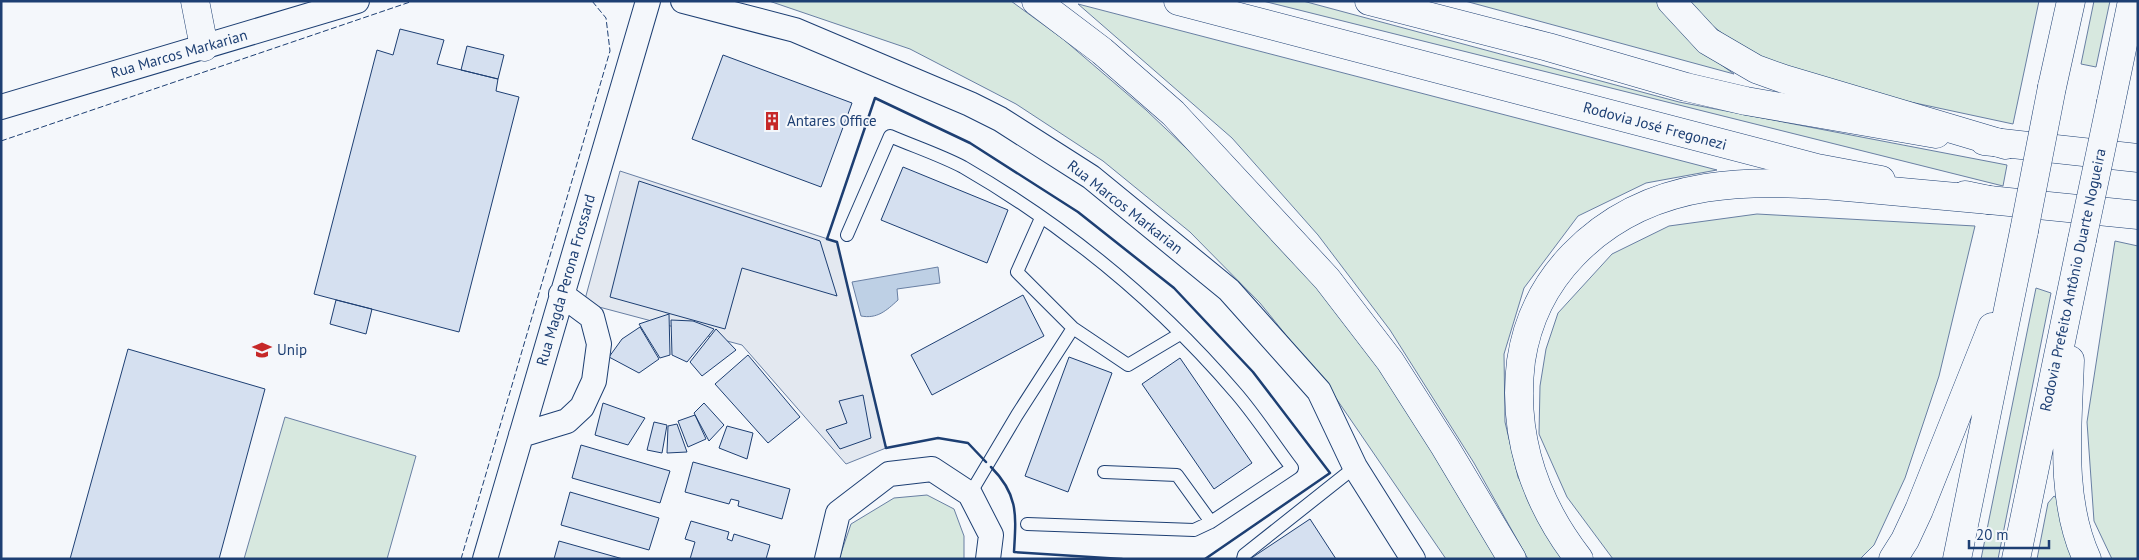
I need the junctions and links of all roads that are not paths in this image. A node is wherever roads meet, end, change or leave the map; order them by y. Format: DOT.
graph roads {
  1 [pos="196,1"];
  2 [pos="357,1"];
  3 [pos="648,1"];
  4 [pos="683,1"];
  5 [pos="1036,1"];
  6 [pos="1178,1"];
  7 [pos="1368,1"];
  8 [pos="1671,1"];
  9 [pos="2132,1"];
  10 [pos="2069,7"];
  11 [pos="204,46"];
  12 [pos="2138,46"];
  13 [pos="2110,102"];
  14 [pos="1,107"];
  15 [pos="2006,145"];
  16 [pos="2138,158"];
  17 [pos="1989,200"];
  18 [pos="2138,215"];
  19 [pos="1041,218"];
  20 [pos="846,235"];
  21 [pos="2018,261"];
  22 [pos="2072,284"];
  23 [pos="561,294"];
  24 [pos="1073,328"];
  25 [pos="1180,334"];
  26 [pos="521,435"];
  27 [pos="1355,467"];
  28 [pos="1104,472"];
  29 [pos="970,494"];
  30 [pos="1210,522"];
  31 [pos="1028,524"];
  32 [pos="484,559"];
  33 [pos="827,559"];
  34 [pos="988,559"];
  35 [pos="1243,559"];
  36 [pos="1413,559"];
  37 [pos="1512,559"];
  38 [pos="1579,559"];
  39 [pos="1892,559"];
  40 [pos="1956,559"];
  41 [pos="2016,559"];
  42 [pos="2087,559"];
  1 -- 11 [label="main road"];
  2 -- 11 [label="street, Rua Marcos Markarian"];
  3 -- 23 [label="street, Rua Magda Perona Frossard"];
  4 -- 27 [label="street, Rua Marcos Markarian"];
  5 -- 37 [label="main road"];
  6 -- 17 [label="main road, Rodovia José Fregonezi"];
  7 -- 15 [label="main road"];
  8 -- 15 [label="main road"];
  9 -- 13 [label="main road, Rodovia Prefeito Antônio Duarte Nogueira"];
  10 -- 21 [label="main road, bridge"];
  11 -- 14 [label="street, Rua Marcos Markarian"];
  12 -- 13 [label="main road"];
  13 -- 22 [label="main road, Rodovia Prefeito Antônio Duarte Nogueira, bridge"];
  15 -- 16 [label="main road"];
  17 -- 18 [label="main road, Rodovia José Fregonezi"];
  17 -- 38 [label="main road"];
  19 -- 20 [label="lane"];
  19 -- 24 [label="lane"];
  19 -- 25 [label="lane"];
  21 -- 39 [label="main road"];
  21 -- 40 [label="main road"];
  22 -- 41 [label="main road, Rodovia Prefeito Antônio Duarte Nogueira"];
  22 -- 42 [label="main road"];
  23 -- 26 [label="street, Rua Magda Perona Frossard"];
  23 -- 26 [label="street"];
  24 -- 25 [label="lane"];
  24 -- 29 [label="lane"];
  25 -- 30 [label="lane"];
  26 -- 32 [label="street, Rua Magda Perona Frossard"];
  27 -- 35 [label="lane"];
  27 -- 36 [label="street, Rua Marcos Markarian"];
  28 -- 30 [label="lane"];
  29 -- 33 [label="street"];
  29 -- 34 [label="street"];
  30 -- 31 [label="lane"];
}
